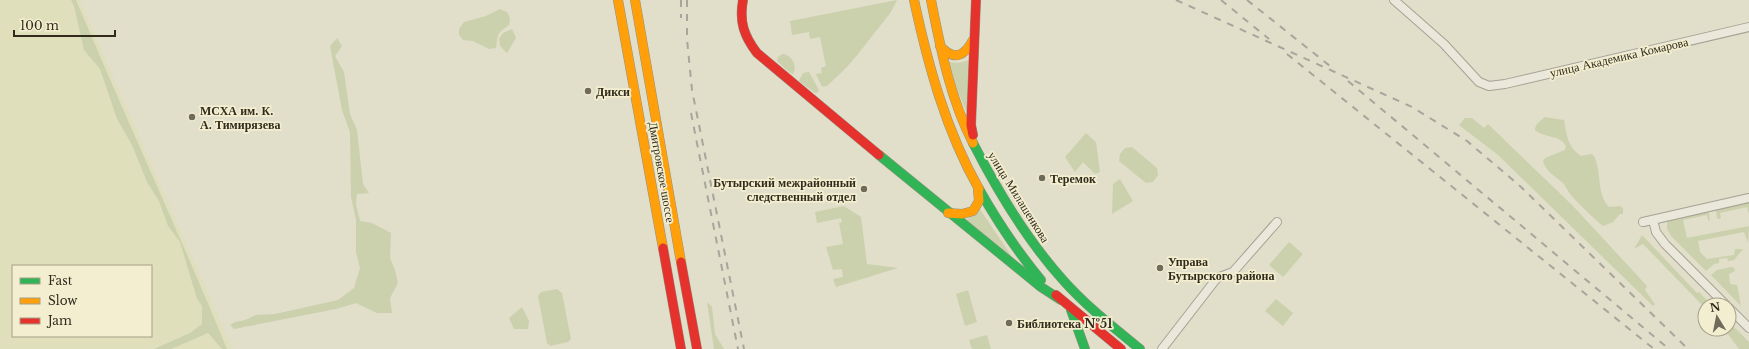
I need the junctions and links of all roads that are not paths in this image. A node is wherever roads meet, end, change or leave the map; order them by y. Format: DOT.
graph roads {
  1 [pos="618,0"];
  2 [pos="635,0"];
  3 [pos="743,0"];
  4 [pos="914,0"];
  5 [pos="931,0"];
  6 [pos="976,0"];
  7 [pos="1394,0"];
  8 [pos="1749,27"];
  9 [pos="974,39"];
  10 [pos="940,45"];
  11 [pos="978,155"];
  12 [pos="978,186"];
  13 [pos="1749,198"];
  14 [pos="948,213"];
  15 [pos="1653,220"];
  16 [pos="1277,222"];
  17 [pos="1643,222"];
  18 [pos="1718,297"];
  19 [pos="1062,300"];
  20 [pos="1070,308"];
  21 [pos="1094,310"];
  22 [pos="1737,316"];
  23 [pos="1085,320"];
  24 [pos="1749,328"];
  25 [pos="1080,335"];
  26 [pos="681,349"];
  27 [pos="697,349"];
  28 [pos="1085,349"];
  29 [pos="1121,349"];
  30 [pos="1140,349"];
  31 [pos="1162,349"];
  1 -- 26 [label="main road, Дмитровское шоссе"];
  2 -- 27 [label="main road, Дмитровское шоссе"];
  3 -- 14 [label="main road"];
  4 -- 12 [label="main road"];
  5 -- 10 [label="main road, улица Милашенкова"];
  6 -- 9 [label="main road"];
  7 -- 8 [label="street, улица Академика Комарова"];
  9 -- 10 [label="main road"];
  9 -- 11 [label="main road"];
  10 -- 11 [label="main road, улица Милашенкова"];
  11 -- 21 [label="main road, улица Милашенкова"];
  12 -- 14 [label="main road"];
  12 -- 19 [label="main road"];
  13 -- 15 [label="street"];
  14 -- 19 [label="main road"];
  15 -- 17 [label="street"];
  15 -- 18 [label="street"];
  16 -- 31 [label="street"];
  19 -- 20 [label="main road"];
  20 -- 23 [label="main road"];
  20 -- 25 [label="main road"];
  21 -- 23 [label="main road"];
  21 -- 30 [label="main road, улица Милашенкова"];
  22 -- 24 [label="street"];
  23 -- 25 [label="main road"];
  23 -- 29 [label="main road"];
  25 -- 28 [label="main road"];
}
